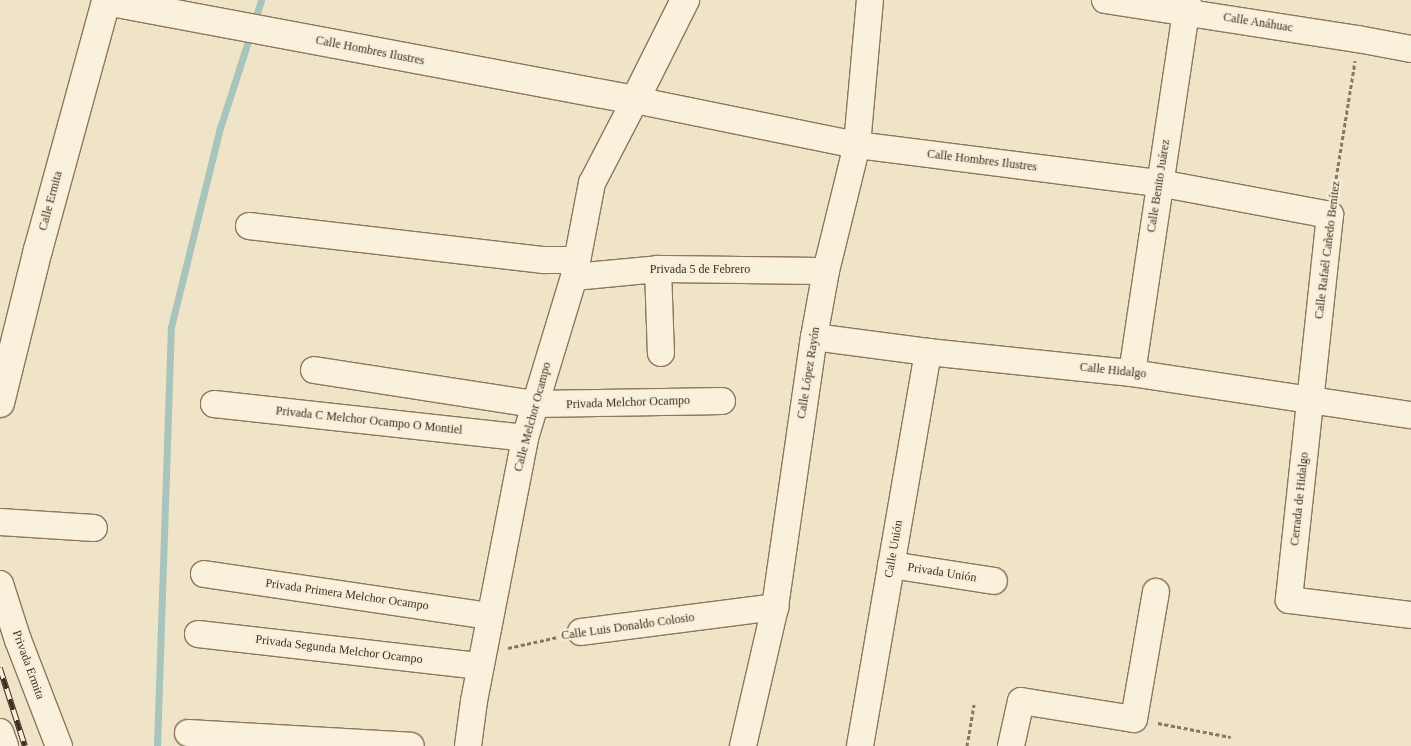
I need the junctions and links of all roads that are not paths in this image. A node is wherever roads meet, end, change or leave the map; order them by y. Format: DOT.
graph roads {
  1 [pos="106,0"];
  2 [pos="685,0"];
  3 [pos="870,0"];
  4 [pos="1105,0"];
  5 [pos="1187,6"];
  6 [pos="1411,49"];
  7 [pos="635,100"];
  8 [pos="857,145"];
  9 [pos="1159,183"];
  10 [pos="1330,215"];
  11 [pos="249,226"];
  12 [pos="575,268"];
  13 [pos="658,269"];
  14 [pos="826,271"];
  15 [pos="814,337"];
  16 [pos="928,352"];
  17 [pos="661,353"];
  18 [pos="314,370"];
  19 [pos="1132,373"];
  20 [pos="1312,398"];
  21 [pos="722,401"];
  22 [pos="0,403"];
  23 [pos="214,404"];
  24 [pos="534,404"];
  25 [pos="1411,415"];
  26 [pos="524,438"];
  27 [pos="0,522"];
  28 [pos="94,528"];
  29 [pos="891,565"];
  30 [pos="204,574"];
  31 [pos="994,581"];
  32 [pos="0,584"];
  33 [pos="1156,592"];
  34 [pos="775,607"];
  35 [pos="1411,615"];
  36 [pos="490,616"];
  37 [pos="581,632"];
  38 [pos="198,634"];
  39 [pos="482,660"];
  40 [pos="0,732"];
  41 [pos="188,733"];
  42 [pos="5,746"];
  43 [pos="58,746"];
  44 [pos="411,746"];
  45 [pos="468,746"];
  46 [pos="743,746"];
  47 [pos="860,746"];
  48 [pos="1011,746"];
  1 -- 7 [label="street, Calle Hombres Ilustres"];
  1 -- 22 [label="street, Calle Ermita"];
  2 -- 7 [label="street"];
  3 -- 8 [label="street, Calle López Rayón"];
  4 -- 5 [label="street, Calle Anáhuac"];
  5 -- 6 [label="street, Calle Anáhuac"];
  5 -- 9 [label="street, Calle Benito Juárez"];
  7 -- 8 [label="street, Calle Hombres Ilustres"];
  7 -- 12 [label="street, Calle Melchor Ocampo"];
  8 -- 9 [label="street, Calle Hombres Ilustres"];
  8 -- 14 [label="street, Calle López Rayón"];
  9 -- 10 [label="street, Calle Hombres Ilustres"];
  9 -- 19 [label="street, Calle Benito Juárez"];
  10 -- 20 [label="street, Calle Rafaél Cañedo Benítez"];
  11 -- 12 [label="street, Privada 5 de Febrero"];
  12 -- 13 [label="street, Privada 5 de Febrero"];
  12 -- 24 [label="street, Calle Melchor Ocampo"];
  13 -- 14 [label="street, Privada 5 de Febrero"];
  13 -- 17 [label="street"];
  14 -- 15 [label="street, Calle López Rayón"];
  15 -- 16 [label="street, Calle Hidalgo"];
  15 -- 34 [label="street, Calle López Rayón"];
  16 -- 19 [label="street, Calle Hidalgo"];
  16 -- 29 [label="street, Calle Unión"];
  18 -- 24 [label="street"];
  19 -- 20 [label="street, Calle Hidalgo"];
  20 -- 25 [label="street, Calle Hidalgo"];
  20 -- 35 [label="street, Cerrada de Hidalgo"];
  21 -- 24 [label="street, Privada Melchor Ocampo"];
  23 -- 26 [label="street, Privada C Melchor Ocampo O Montiel"];
  24 -- 26 [label="street, Calle Melchor Ocampo"];
  26 -- 36 [label="street, Calle Melchor Ocampo"];
  27 -- 28 [label="street"];
  29 -- 31 [label="street, Privada Unión"];
  29 -- 47 [label="street, Calle Unión"];
  30 -- 36 [label="street, Privada Primera Melchor Ocampo"];
  32 -- 43 [label="street, Privada Ermita"];
  33 -- 48 [label="street"];
  34 -- 37 [label="street, Calle Luis Donaldo Colosio"];
  34 -- 46 [label="street, Calle López Rayón"];
  36 -- 39 [label="street, Calle Melchor Ocampo"];
  38 -- 39 [label="street, Privada Segunda Melchor Ocampo"];
  39 -- 45 [label="street, Calle Melchor Ocampo"];
  40 -- 42 [label="street"];
  41 -- 44 [label="street"];
}
